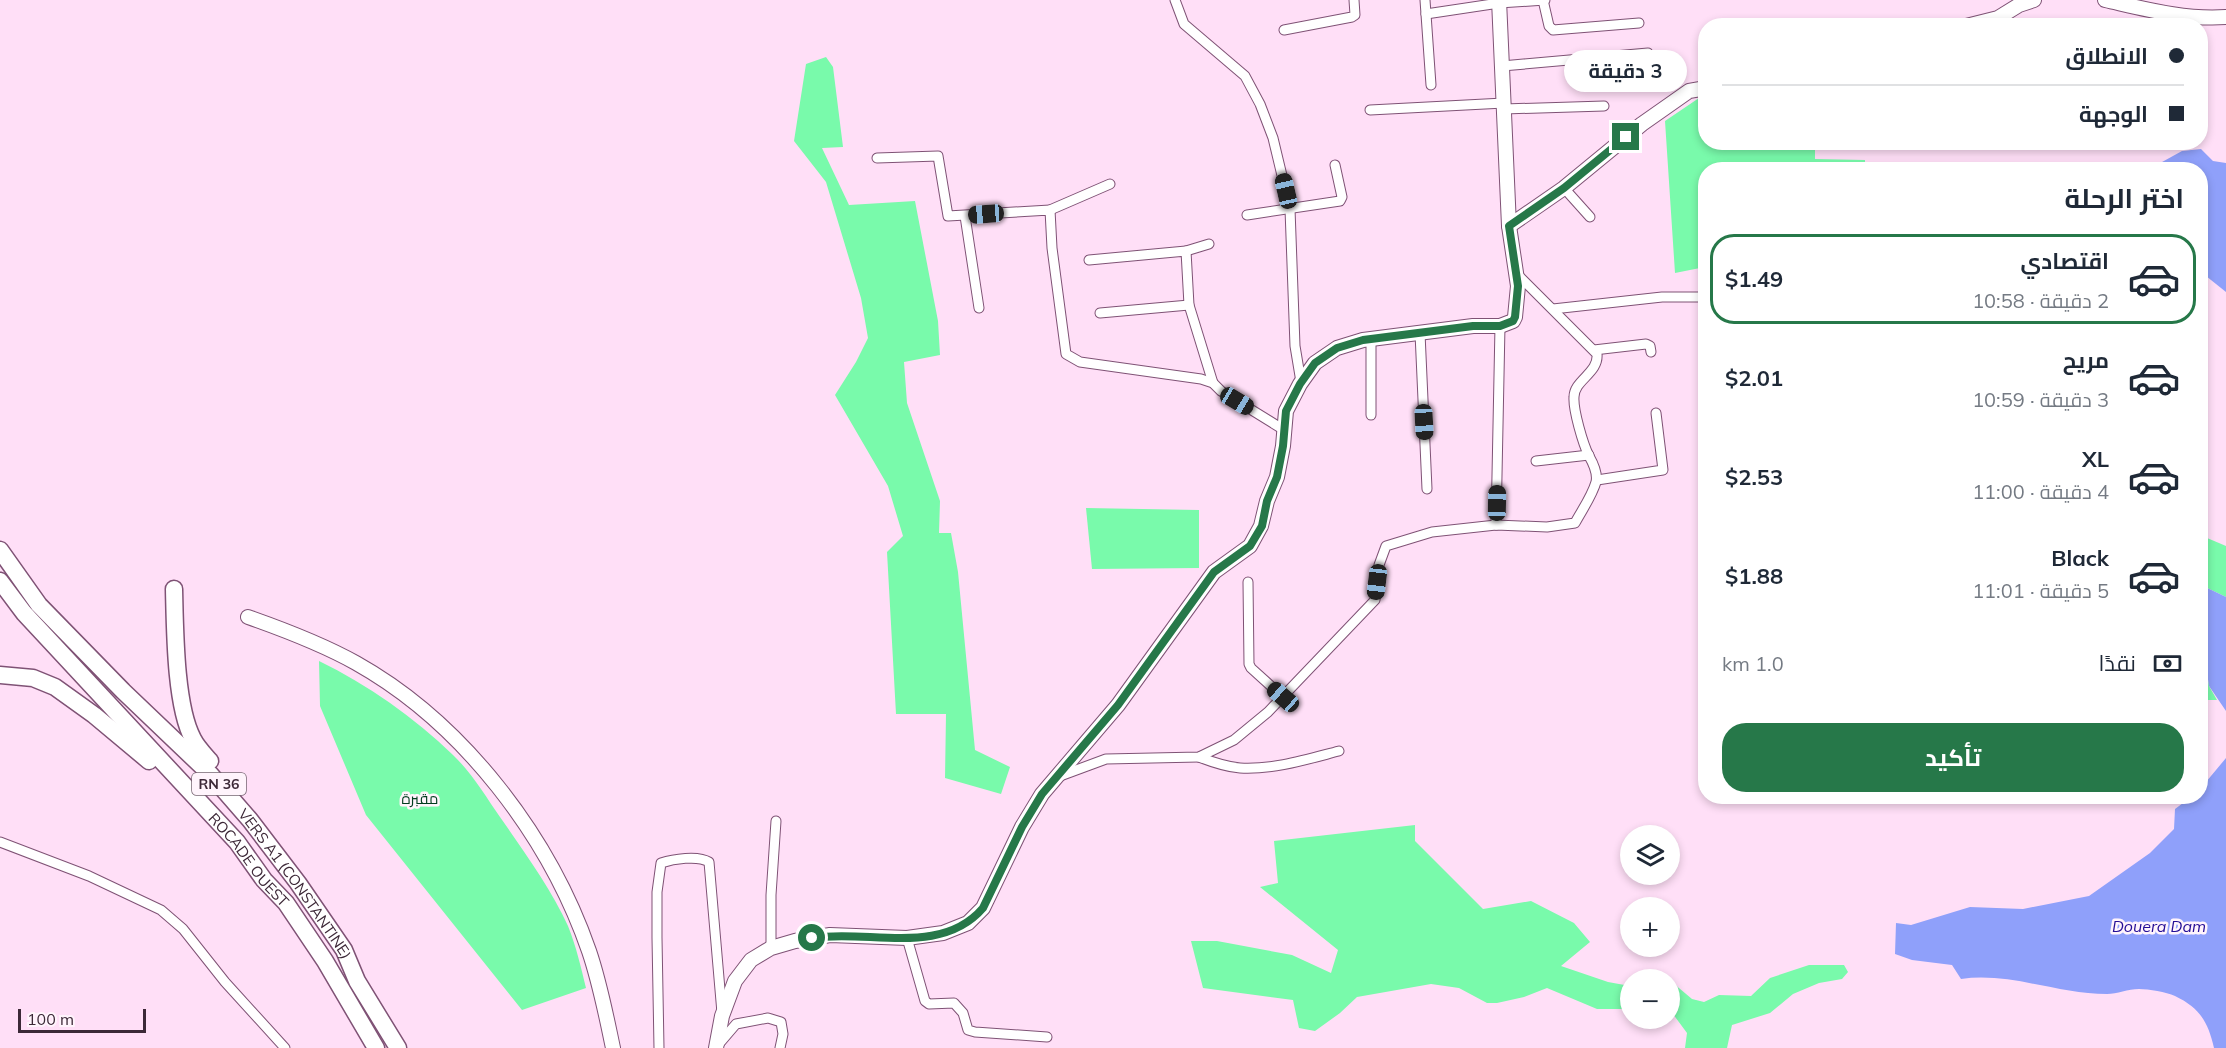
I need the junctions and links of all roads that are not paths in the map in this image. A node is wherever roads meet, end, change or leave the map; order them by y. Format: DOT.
graph roads {
  1 [pos="1175,0"];
  2 [pos="1354,0"];
  3 [pos="1425,0"];
  4 [pos="1544,0"];
  5 [pos="2034,0"];
  6 [pos="2105,0"];
  7 [pos="1499,2"];
  8 [pos="1426,14"];
  9 [pos="1998,18"];
  10 [pos="2197,18"];
  11 [pos="2226,18"];
  12 [pos="2208,19"];
  13 [pos="1639,23"];
  14 [pos="1284,30"];
  15 [pos="1648,52"];
  16 [pos="1502,66"];
  17 [pos="1431,85"];
  18 [pos="1698,89"];
  19 [pos="1504,106"];
  20 [pos="1604,106"];
  21 [pos="1370,110"];
  22 [pos="877,158"];
  23 [pos="1335,165"];
  24 [pos="1110,184"];
  25 [pos="1564,188"];
  26 [pos="1290,209"];
  27 [pos="1050,210"];
  28 [pos="1247,215"];
  29 [pos="965,216"];
  30 [pos="1590,217"];
  31 [pos="1509,226"];
  32 [pos="1209,244"];
  33 [pos="1186,251"];
  34 [pos="1089,260"];
  35 [pos="1516,273"];
  36 [pos="1698,297"];
  37 [pos="1189,304"];
  38 [pos="979,308"];
  39 [pos="1553,309"];
  40 [pos="1100,313"];
  41 [pos="1500,326"];
  42 [pos="1419,333"];
  43 [pos="1371,339"];
  44 [pos="1594,350"];
  45 [pos="1651,352"];
  46 [pos="1301,382"];
  47 [pos="1213,383"];
  48 [pos="1656,413"];
  49 [pos="1371,415"];
  50 [pos="1284,430"];
  51 [pos="1588,455"];
  52 [pos="1536,461"];
  53 [pos="1597,480"];
  54 [pos="1427,489"];
  55 [pos="1496,525"];
  56 [pos="0,550"];
  57 [pos="0,581"];
  58 [pos="1248,582"];
  59 [pos="174,589"];
  60 [pos="248,617"];
  61 [pos="0,675"];
  62 [pos="1283,697"];
  63 [pos="1339,751"];
  64 [pos="1199,757"];
  65 [pos="1055,778"];
  66 [pos="196,799"];
  67 [pos="776,821"];
  68 [pos="0,842"];
  69 [pos="324,922"];
  70 [pos="907,938"];
  71 [pos="771,948"];
  72 [pos="722,1016"];
  73 [pos="1047,1038"];
  74 [pos="285,1048"];
  75 [pos="376,1048"];
  76 [pos="398,1048"];
  77 [pos="613,1048"];
  78 [pos="659,1048"];
  79 [pos="717,1048"];
  80 [pos="780,1048"];
  1 -- 26 [label="street"];
  2 -- 14 [label="street"];
  3 -- 8 [label="street"];
  4 -- 7 [label="street"];
  4 -- 13 [label="street"];
  5 -- 9 [label="street"];
  6 -- 10 [label="street"];
  7 -- 8 [label="street"];
  7 -- 16 [label="street"];
  8 -- 17 [label="street"];
  11 -- 12 [label="street"];
  15 -- 16 [label="street"];
  16 -- 19 [label="street"];
  18 -- 25 [label="street"];
  19 -- 20 [label="street"];
  19 -- 21 [label="street"];
  19 -- 31 [label="street"];
  22 -- 29 [label="street"];
  23 -- 26 [label="street"];
  24 -- 27 [label="street"];
  25 -- 30 [label="street"];
  25 -- 31 [label="street"];
  26 -- 28 [label="street"];
  26 -- 46 [label="street"];
  27 -- 29 [label="street"];
  27 -- 47 [label="street"];
  29 -- 38 [label="street"];
  31 -- 35 [label="street"];
  32 -- 33 [label="street"];
  33 -- 34 [label="street"];
  33 -- 37 [label="street"];
  35 -- 39 [label="street"];
  35 -- 41 [label="street"];
  36 -- 39 [label="street"];
  37 -- 40 [label="street"];
  37 -- 47 [label="street"];
  39 -- 44 [label="street"];
  41 -- 42 [label="street"];
  41 -- 55 [label="street"];
  42 -- 43 [label="street"];
  42 -- 54 [label="street"];
  43 -- 46 [label="street"];
  43 -- 49 [label="street"];
  44 -- 45 [label="street"];
  44 -- 51 [label="street"];
  46 -- 50 [label="street"];
  47 -- 50 [label="street"];
  48 -- 53 [label="street"];
  50 -- 65 [label="street"];
  51 -- 52 [label="street"];
  51 -- 53 [label="street"];
  53 -- 55 [label="street"];
  55 -- 62 [label="street"];
  56 -- 69 [label="highway, VERS A1 (CONSTANTINE) / RN 36"];
  57 -- 66 [label="highway, ROCADE OUEST"];
  58 -- 62 [label="street"];
  59 -- 69 [label="highway"];
  60 -- 77 [label="street"];
  61 -- 66 [label="highway"];
  62 -- 64 [label="street"];
  63 -- 64 [label="street"];
  64 -- 65 [label="street"];
  65 -- 70 [label="street"];
  66 -- 75 [label="highway, ROCADE OUEST"];
  67 -- 71 [label="street"];
  68 -- 74 [label="street"];
  69 -- 76 [label="highway, VERS A1 (CONSTANTINE) / RN 36"];
  70 -- 71 [label="street"];
  70 -- 73 [label="street"];
  71 -- 72 [label="street"];
  72 -- 78 [label="street"];
  72 -- 79 [label="street"];
  79 -- 80 [label="street"];
}
